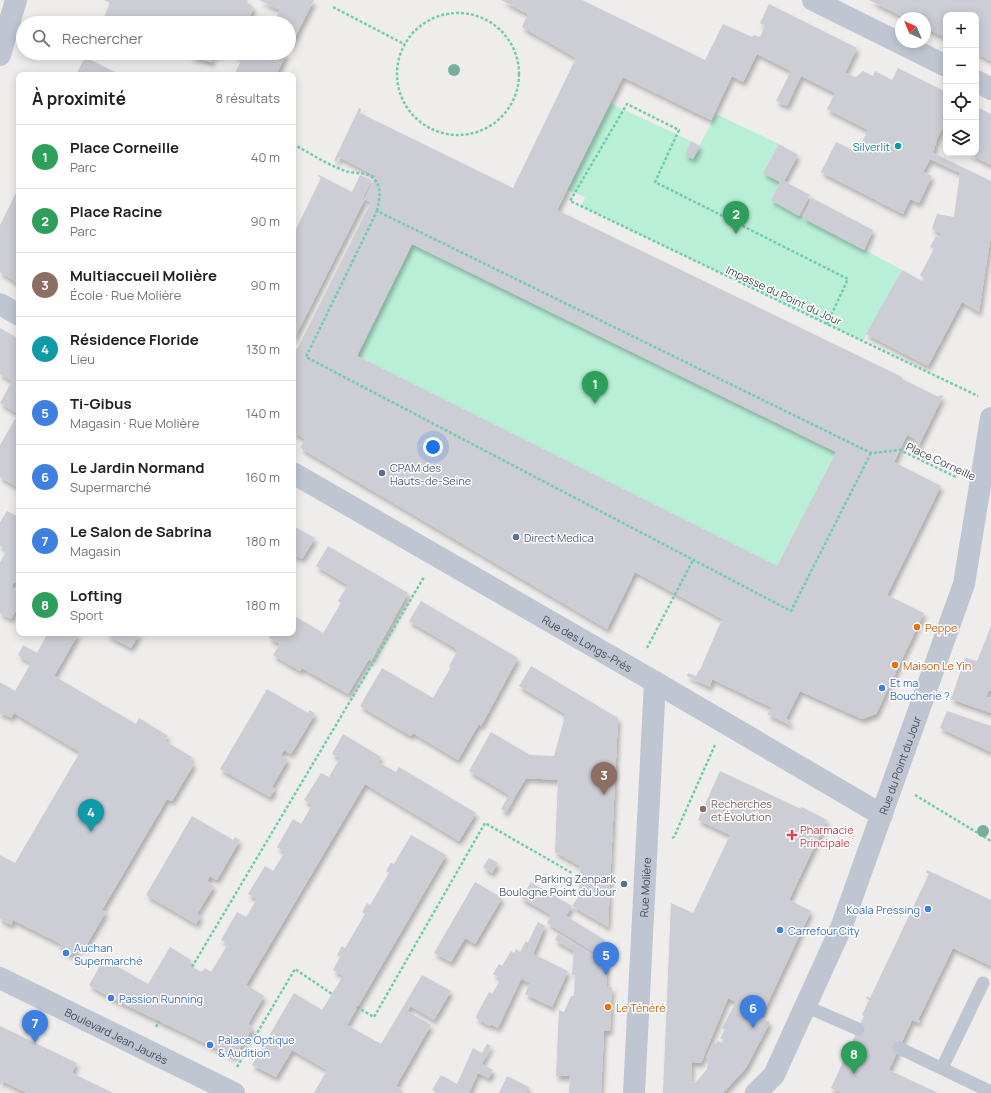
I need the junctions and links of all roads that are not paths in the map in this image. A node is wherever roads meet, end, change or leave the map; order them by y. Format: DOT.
graph roads {
  1 [pos="16,0"];
  2 [pos="813,0"];
  3 [pos="0,55"];
  4 [pos="943,65"];
  5 [pos="979,83"];
  6 [pos="991,89"];
  7 [pos="0,304"];
  8 [pos="16,313"];
  9 [pos="987,408"];
  10 [pos="296,475"];
  11 [pos="655,682"];
  12 [pos="882,815"];
  13 [pos="0,978"];
  14 [pos="983,983"];
  15 [pos="805,1006"];
  16 [pos="858,1029"];
  17 [pos="899,1048"];
  18 [pos="942,1068"];
  19 [pos="230,1091"];
  20 [pos="991,1092"];
  21 [pos="634,1093"];
  22 [pos="756,1093"];
  1 -- 3 [label="street"];
  2 -- 4 [label="street"];
  5 -- 6 [label="street"];
  7 -- 8 [label="street"];
  9 -- 12 [label="street, Rue du Point du Jour"];
  10 -- 11 [label="street, Rue des Longs-Prés"];
  11 -- 12 [label="street, Rue des Longs-Prés"];
  11 -- 21 [label="street, Rue Molière"];
  12 -- 15 [label="street, Rue du Point du Jour"];
  13 -- 19 [label="street, Boulevard Jean Jaurès"];
  14 -- 18 [label="lane"];
  15 -- 16 [label="lane"];
  15 -- 22 [label="street, Rue du Point du Jour"];
  17 -- 18 [label="lane"];
  18 -- 20 [label="lane"];
}
